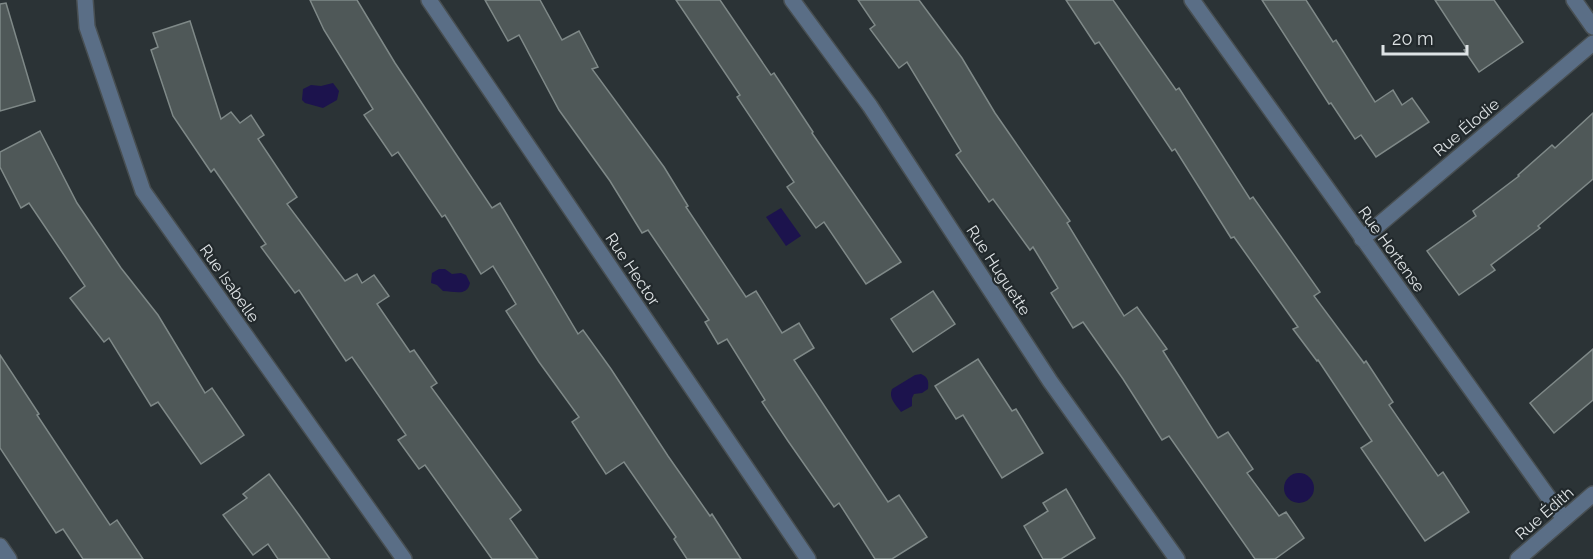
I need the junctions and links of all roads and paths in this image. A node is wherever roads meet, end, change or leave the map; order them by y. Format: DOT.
graph roads {
  1 [pos="85,0"];
  2 [pos="429,0"];
  3 [pos="792,0"];
  4 [pos="1192,0"];
  5 [pos="1574,0"];
  6 [pos="1593,27"];
  7 [pos="1593,43"];
  8 [pos="1362,239"];
  9 [pos="1593,494"];
  10 [pos="1564,519"];
  11 [pos="0,546"];
  12 [pos="9,559"];
  13 [pos="404,559"];
  14 [pos="808,559"];
  15 [pos="1177,559"];
  16 [pos="1518,559"];
  1 -- 13 [label="street, Rue Isabelle"];
  2 -- 14 [label="street, Rue Hector"];
  3 -- 15 [label="street, Rue Huguette"];
  4 -- 8 [label="street, Rue Hortense"];
  5 -- 6 [label="street"];
  7 -- 8 [label="street, Rue Élodie"];
  8 -- 10 [label="street, Rue Hortense"];
  9 -- 10 [label="street, Rue Édith"];
  10 -- 16 [label="street, Rue Édith"];
  11 -- 12 [label="street"];
}
